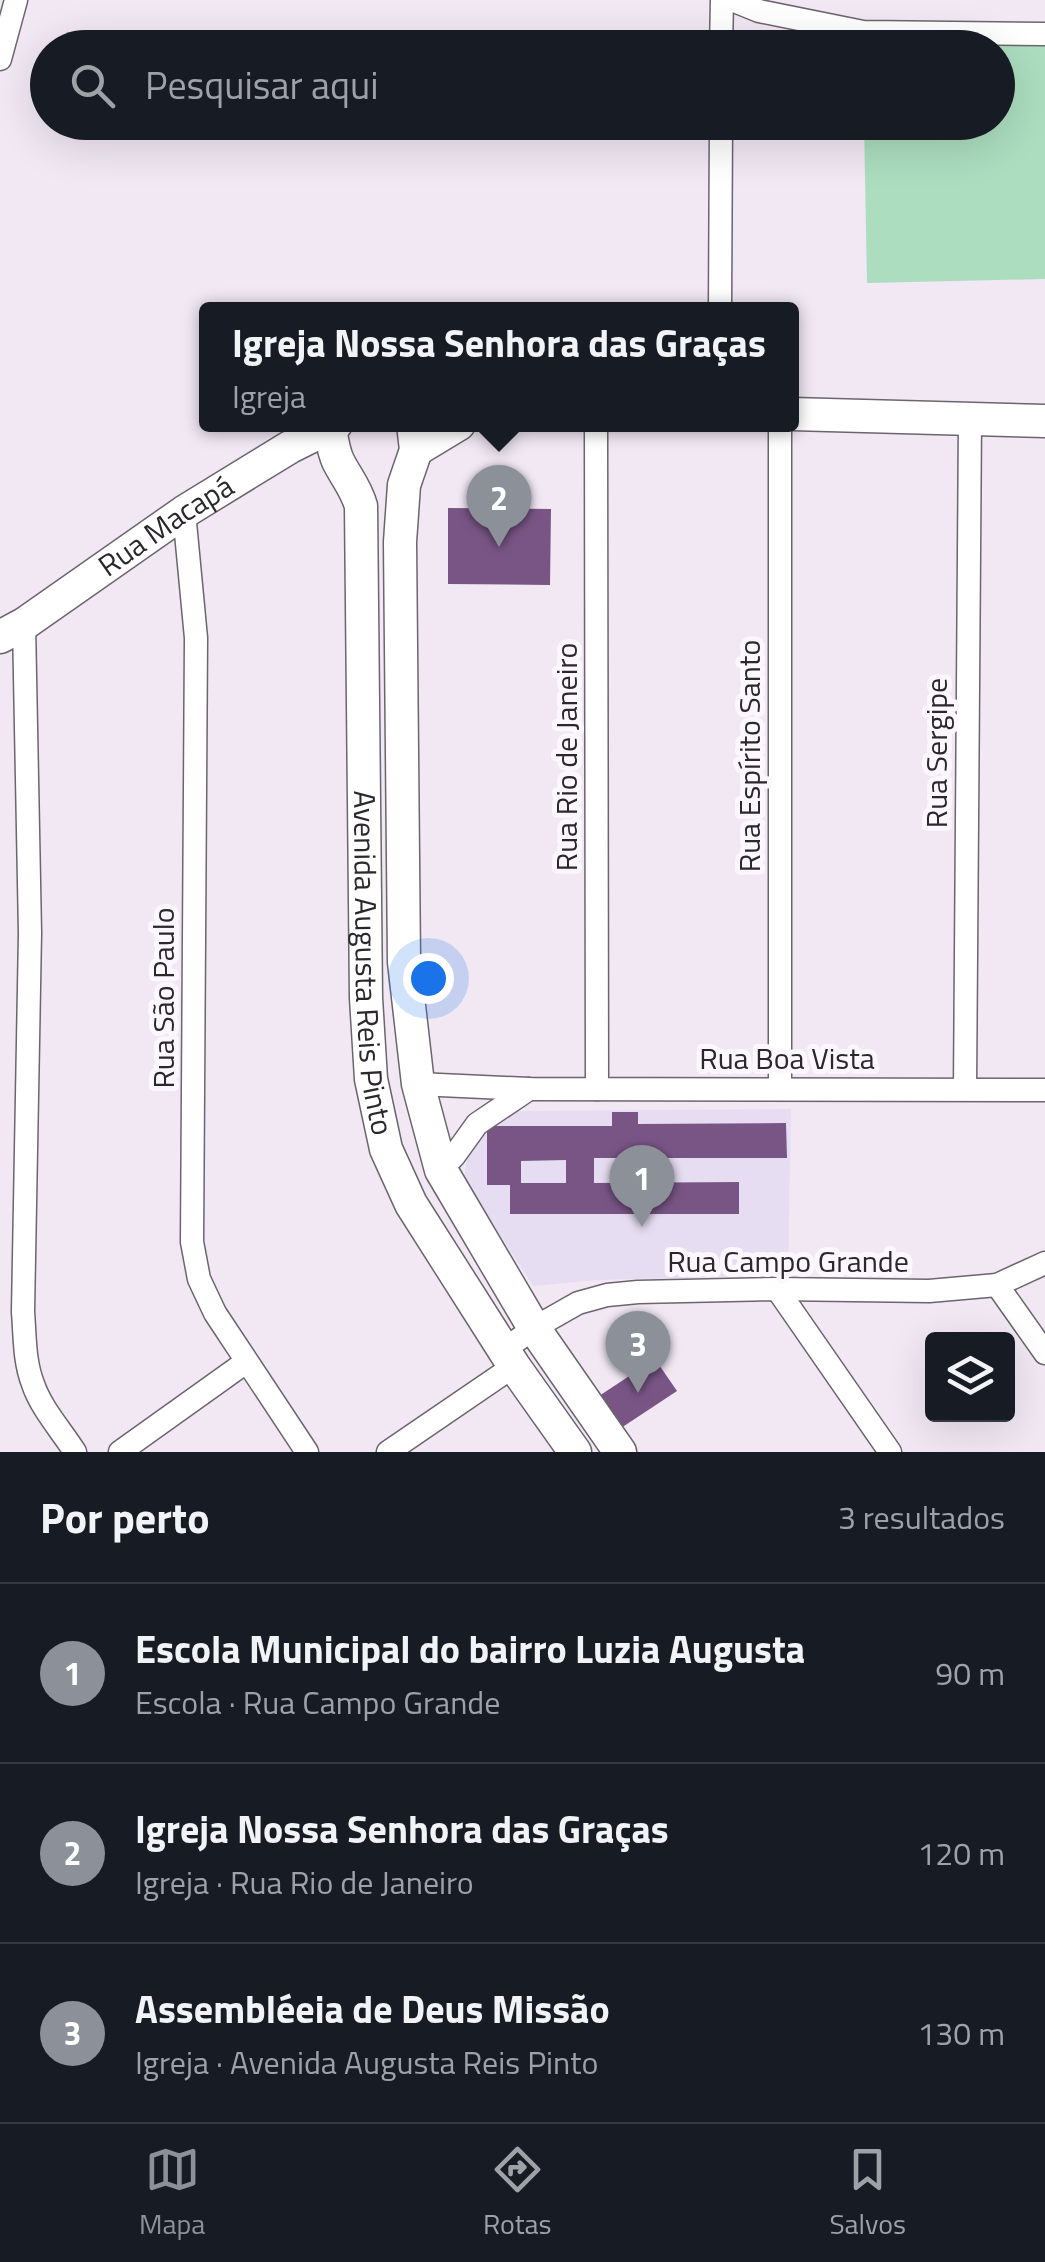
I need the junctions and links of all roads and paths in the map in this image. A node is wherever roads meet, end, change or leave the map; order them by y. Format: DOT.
graph roads {
  1 [pos="16,0"];
  2 [pos="722,0"];
  3 [pos="732,0"];
  4 [pos="722,30"];
  5 [pos="853,30"];
  6 [pos="1015,34"];
  7 [pos="1045,34"];
  8 [pos="0,60"];
  9 [pos="721,140"];
  10 [pos="720,302"];
  11 [pos="799,414"];
  12 [pos="970,419"];
  13 [pos="1045,420"];
  14 [pos="321,432"];
  15 [pos="333,432"];
  16 [pos="596,432"];
  17 [pos="780,432"];
  18 [pos="414,437"];
  19 [pos="184,512"];
  20 [pos="12,631"];
  21 [pos="418,1084"];
  22 [pos="780,1088"];
  23 [pos="965,1088"];
  24 [pos="529,1089"];
  25 [pos="598,1089"];
  26 [pos="1045,1090"];
  27 [pos="441,1170"];
  28 [pos="1045,1263"];
  29 [pos="997,1285"];
  30 [pos="778,1289"];
  31 [pos="534,1328"];
  32 [pos="1045,1353"];
  33 [pos="509,1358"];
  34 [pos="246,1362"];
  35 [pos="75,1452"];
  36 [pos="120,1452"];
  37 [pos="307,1452"];
  38 [pos="388,1452"];
  39 [pos="575,1452"];
  40 [pos="620,1452"];
  41 [pos="890,1452"];
  1 -- 8 [label="street"];
  2 -- 4 [label="street"];
  3 -- 5 [label="street"];
  6 -- 7 [label="street"];
  9 -- 10 [label="street"];
  11 -- 12 [label="street"];
  12 -- 13 [label="street"];
  12 -- 23 [label="street, Rua Sergipe"];
  14 -- 19 [label="street, Rua Macapá"];
  15 -- 33 [label="street, Avenida Augusta Reis Pinto"];
  16 -- 25 [label="street, Rua Rio de Janeiro"];
  17 -- 22 [label="street, Rua Espírito Santo"];
  18 -- 21 [label="street, Avenida Augusta Reis Pinto"];
  19 -- 20 [label="street, Rua Macapá"];
  19 -- 34 [label="street, Rua São Paulo"];
  20 -- 35 [label="street"];
  21 -- 24 [label="street, Rua Boa Vista"];
  21 -- 27 [label="street, Avenida Augusta Reis Pinto"];
  22 -- 23 [label="street, Rua Boa Vista"];
  22 -- 25 [label="street, Rua Boa Vista"];
  23 -- 26 [label="street, Rua Boa Vista"];
  24 -- 25 [label="street, Rua Boa Vista"];
  24 -- 27 [label="street"];
  27 -- 31 [label="street, Avenida Augusta Reis Pinto"];
  28 -- 29 [label="street, Rua Campo Grande"];
  29 -- 30 [label="street, Rua Campo Grande"];
  29 -- 32 [label="street"];
  30 -- 31 [label="street, Rua Campo Grande"];
  30 -- 41 [label="street"];
  31 -- 33 [label="street, Rua Campo Grande"];
  31 -- 40 [label="street, Avenida Augusta Reis Pinto"];
  33 -- 38 [label="street, Rua Campo Grande"];
  33 -- 39 [label="street, Avenida Augusta Reis Pinto"];
  34 -- 36 [label="street"];
  34 -- 37 [label="street, Rua São Paulo"];
}
